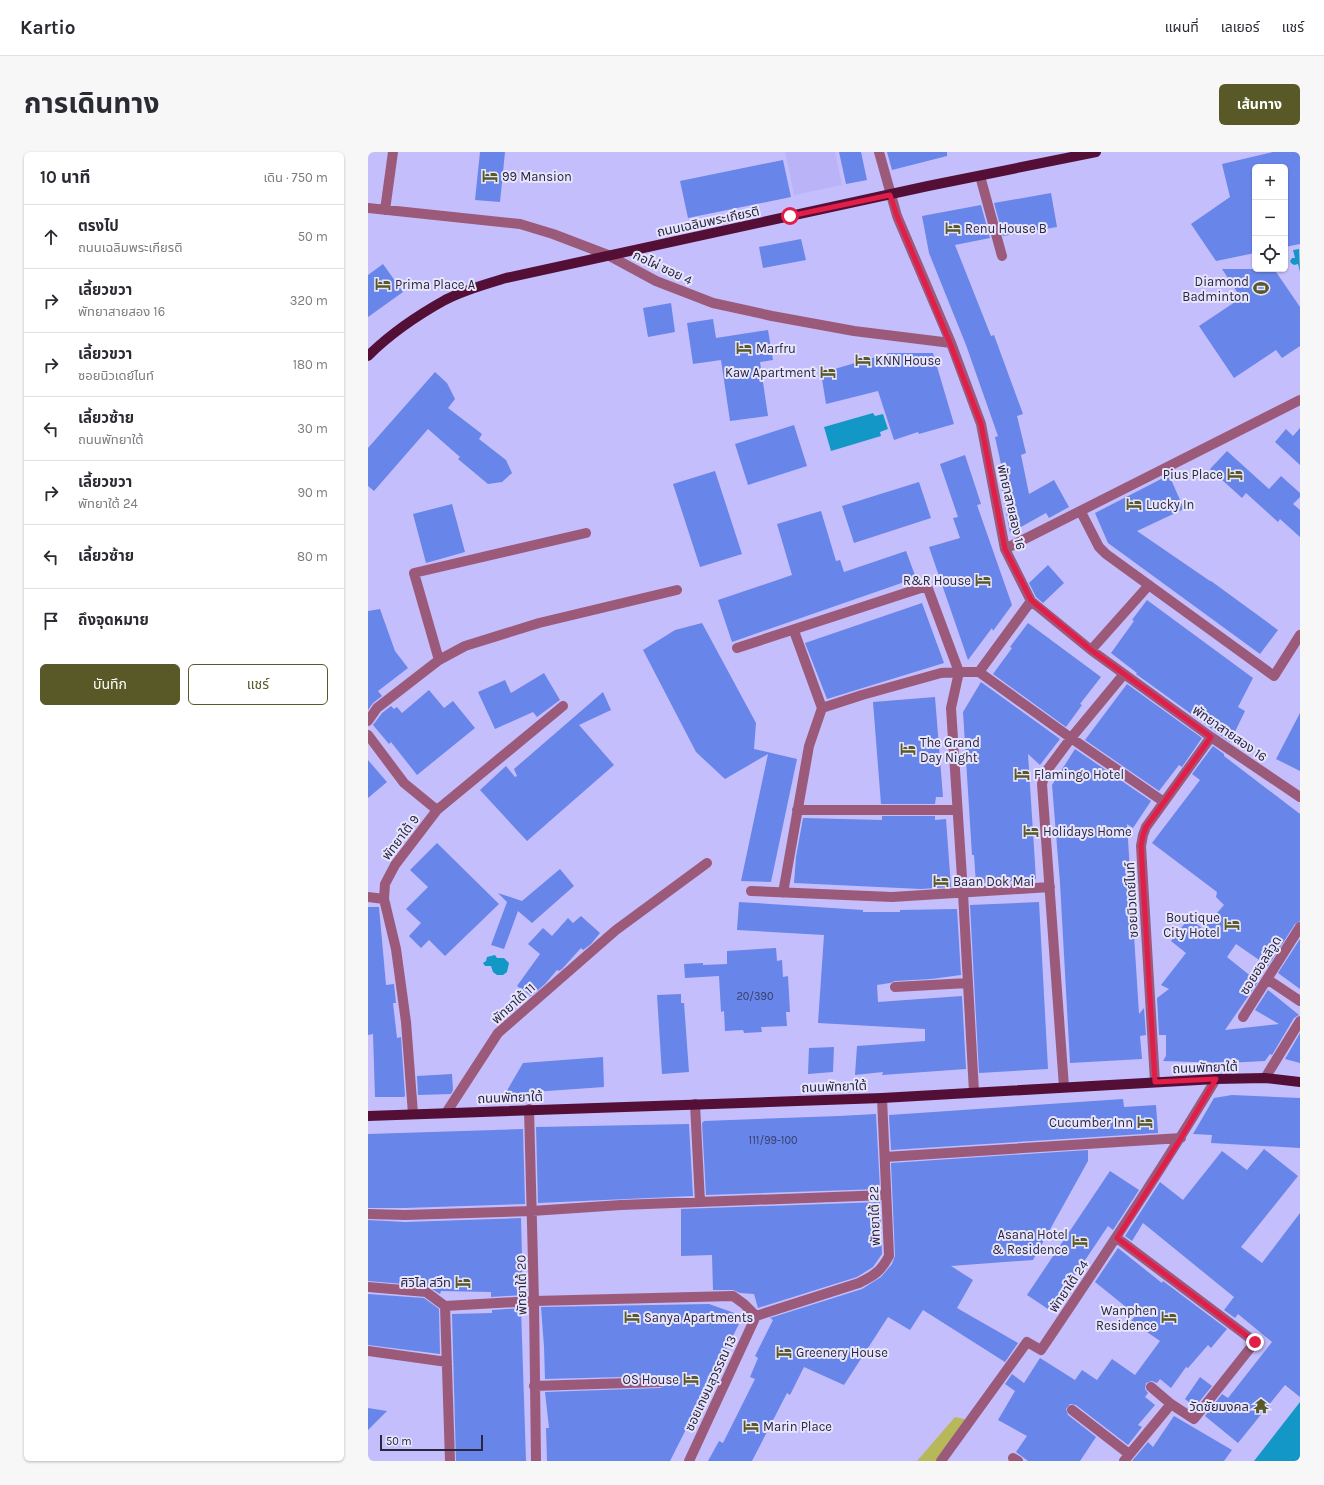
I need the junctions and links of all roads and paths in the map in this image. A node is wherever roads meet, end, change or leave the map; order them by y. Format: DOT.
graph roads {
  1 [pos="393,152"];
  2 [pos="879,152"];
  3 [pos="1096,152"];
  4 [pos="980,176"];
  5 [pos="890,195"];
  6 [pos="368,208"];
  7 [pos="385,210"];
  8 [pos="608,255"];
  9 [pos="1002,256"];
  10 [pos="950,343"];
  11 [pos="368,356"];
  12 [pos="1300,400"];
  13 [pos="1081,512"];
  14 [pos="586,532"];
  15 [pos="1005,549"];
  16 [pos="1149,585"];
  17 [pos="677,590"];
  18 [pos="1031,600"];
  19 [pos="794,631"];
  20 [pos="1300,635"];
  21 [pos="737,648"];
  22 [pos="1091,650"];
  23 [pos="439,660"];
  24 [pos="959,672"];
  25 [pos="979,672"];
  26 [pos="1124,674"];
  27 [pos="563,706"];
  28 [pos="822,708"];
  29 [pos="368,721"];
  30 [pos="368,735"];
  31 [pos="1211,737"];
  32 [pos="1071,738"];
  33 [pos="1300,798"];
  34 [pos="1164,802"];
  35 [pos="437,810"];
  36 [pos="797,810"];
  37 [pos="957,810"];
  38 [pos="707,863"];
  39 [pos="1050,887"];
  40 [pos="751,891"];
  41 [pos="783,893"];
  42 [pos="963,893"];
  43 [pos="368,897"];
  44 [pos="384,899"];
  45 [pos="1300,926"];
  46 [pos="1267,979"];
  47 [pos="968,983"];
  48 [pos="895,988"];
  49 [pos="1300,1001"];
  50 [pos="1243,1017"];
  51 [pos="1300,1021"];
  52 [pos="1265,1078"];
  53 [pos="1216,1079"];
  54 [pos="1155,1082"];
  55 [pos="1300,1082"];
  56 [pos="1064,1087"];
  57 [pos="974,1092"];
  58 [pos="882,1098"];
  59 [pos="695,1104"];
  60 [pos="528,1109"];
  61 [pos="446,1113"];
  62 [pos="413,1114"];
  63 [pos="368,1116"];
  64 [pos="1181,1138"];
  65 [pos="885,1157"];
  66 [pos="886,1195"];
  67 [pos="700,1202"];
  68 [pos="532,1211"];
  69 [pos="368,1214"];
  70 [pos="1117,1238"];
  71 [pos="368,1287"];
  72 [pos="534,1301"];
  73 [pos="445,1306"];
  74 [pos="756,1316"];
  75 [pos="368,1351"];
  76 [pos="447,1362"];
  77 [pos="660,1382"];
  78 [pos="534,1386"];
  79 [pos="1151,1387"];
  80 [pos="1171,1404"];
  81 [pos="1072,1410"];
  82 [pos="1126,1458"];
  83 [pos="450,1461"];
  84 [pos="536,1461"];
  85 [pos="689,1461"];
  86 [pos="941,1461"];
  1 -- 7 [label="street"];
  2 -- 5 [label="street, พัทยาสายสอง 16"];
  3 -- 4 [label="main road, ถนนเฉลิมพระเกียรติ"];
  4 -- 5 [label="main road, ถนนเฉลิมพระเกียรติ"];
  4 -- 9 [label="street"];
  5 -- 8 [label="main road, ถนนเฉลิมพระเกียรติ"];
  5 -- 10 [label="street, พัทยาสายสอง 16"];
  6 -- 7 [label="street, กอไผ่ ซอย 4"];
  7 -- 8 [label="street, กอไผ่ ซอย 4"];
  8 -- 10 [label="street, กอไผ่ ซอย 4"];
  8 -- 11 [label="main road, ถนนเฉลิมพระเกียรติ"];
  10 -- 15 [label="street, พัทยาสายสอง 16"];
  12 -- 13 [label="street"];
  13 -- 15 [label="street"];
  13 -- 16 [label="street"];
  14 -- 23 [label="street"];
  15 -- 18 [label="street, พัทยาสายสอง 16"];
  16 -- 20 [label="street"];
  16 -- 22 [label="street"];
  17 -- 23 [label="street"];
  18 -- 22 [label="street, พัทยาสายสอง 16"];
  18 -- 25 [label="street"];
  19 -- 21 [label="street"];
  19 -- 24 [label="street"];
  19 -- 28 [label="street"];
  22 -- 26 [label="street, พัทยาสายสอง 16"];
  23 -- 29 [label="street"];
  24 -- 25 [label="street"];
  24 -- 28 [label="street"];
  24 -- 37 [label="street"];
  25 -- 32 [label="street"];
  26 -- 31 [label="street, พัทยาสายสอง 16"];
  26 -- 32 [label="street"];
  27 -- 35 [label="street, พัทยาใต้ 9"];
  28 -- 36 [label="street"];
  30 -- 35 [label="street"];
  31 -- 33 [label="street, พัทยาสายสอง 16"];
  31 -- 34 [label="street, ซอยนิวเดย์ไนท์"];
  32 -- 34 [label="street"];
  32 -- 39 [label="street"];
  34 -- 54 [label="street, ซอยนิวเดย์ไนท์"];
  35 -- 44 [label="street, พัทยาใต้ 9"];
  36 -- 37 [label="street"];
  36 -- 41 [label="street"];
  37 -- 42 [label="street"];
  38 -- 61 [label="street, พัทยาใต้ 11"];
  39 -- 42 [label="street"];
  39 -- 56 [label="street"];
  40 -- 41 [label="street"];
  41 -- 42 [label="street"];
  42 -- 47 [label="street"];
  43 -- 44 [label="street"];
  44 -- 62 [label="street, พัทยาใต้ 9"];
  45 -- 46 [label="street, ซอยฮอลลีวูด"];
  46 -- 49 [label="street"];
  46 -- 50 [label="street, ซอยฮอลลีวูด"];
  47 -- 48 [label="street"];
  47 -- 57 [label="street"];
  51 -- 52 [label="street"];
  52 -- 53 [label="main road, ถนนพัทยาใต้"];
  52 -- 55 [label="main road, ถนนพัทยาใต้"];
  53 -- 54 [label="main road, ถนนพัทยาใต้"];
  53 -- 64 [label="street, พัทยาใต้ 24"];
  54 -- 56 [label="main road, ถนนพัทยาใต้"];
  56 -- 57 [label="main road, ถนนพัทยาใต้"];
  57 -- 58 [label="main road, ถนนพัทยาใต้"];
  58 -- 59 [label="main road, ถนนพัทยาใต้"];
  58 -- 65 [label="street, พัทยาใต้ 22"];
  59 -- 60 [label="main road, ถนนพัทยาใต้"];
  59 -- 67 [label="street"];
  60 -- 61 [label="main road, ถนนพัทยาใต้"];
  60 -- 68 [label="street, พัทยาใต้ 20"];
  61 -- 62 [label="main road, ถนนพัทยาใต้"];
  62 -- 63 [label="main road, ถนนพัทยาใต้"];
  64 -- 65 [label="street"];
  64 -- 70 [label="street, พัทยาใต้ 24"];
  65 -- 66 [label="street, พัทยาใต้ 22"];
  66 -- 67 [label="street"];
  66 -- 74 [label="street, พัทยาใต้ 22"];
  67 -- 68 [label="street"];
  68 -- 69 [label="street"];
  68 -- 72 [label="street, พัทยาใต้ 20"];
  70 -- 80 [label="street"];
  70 -- 86 [label="street, พัทยาใต้ 24"];
  71 -- 73 [label="street"];
  72 -- 73 [label="street"];
  72 -- 74 [label="street"];
  72 -- 78 [label="street, พัทยาใต้ 20"];
  73 -- 76 [label="street"];
  74 -- 85 [label="street, ซอยเกษมสุวรรณ 13"];
  75 -- 76 [label="street"];
  76 -- 83 [label="street"];
  77 -- 78 [label="street"];
  78 -- 84 [label="street, พัทยาใต้ 20"];
  79 -- 80 [label="street"];
  80 -- 82 [label="street"];
  81 -- 82 [label="street"];
}
